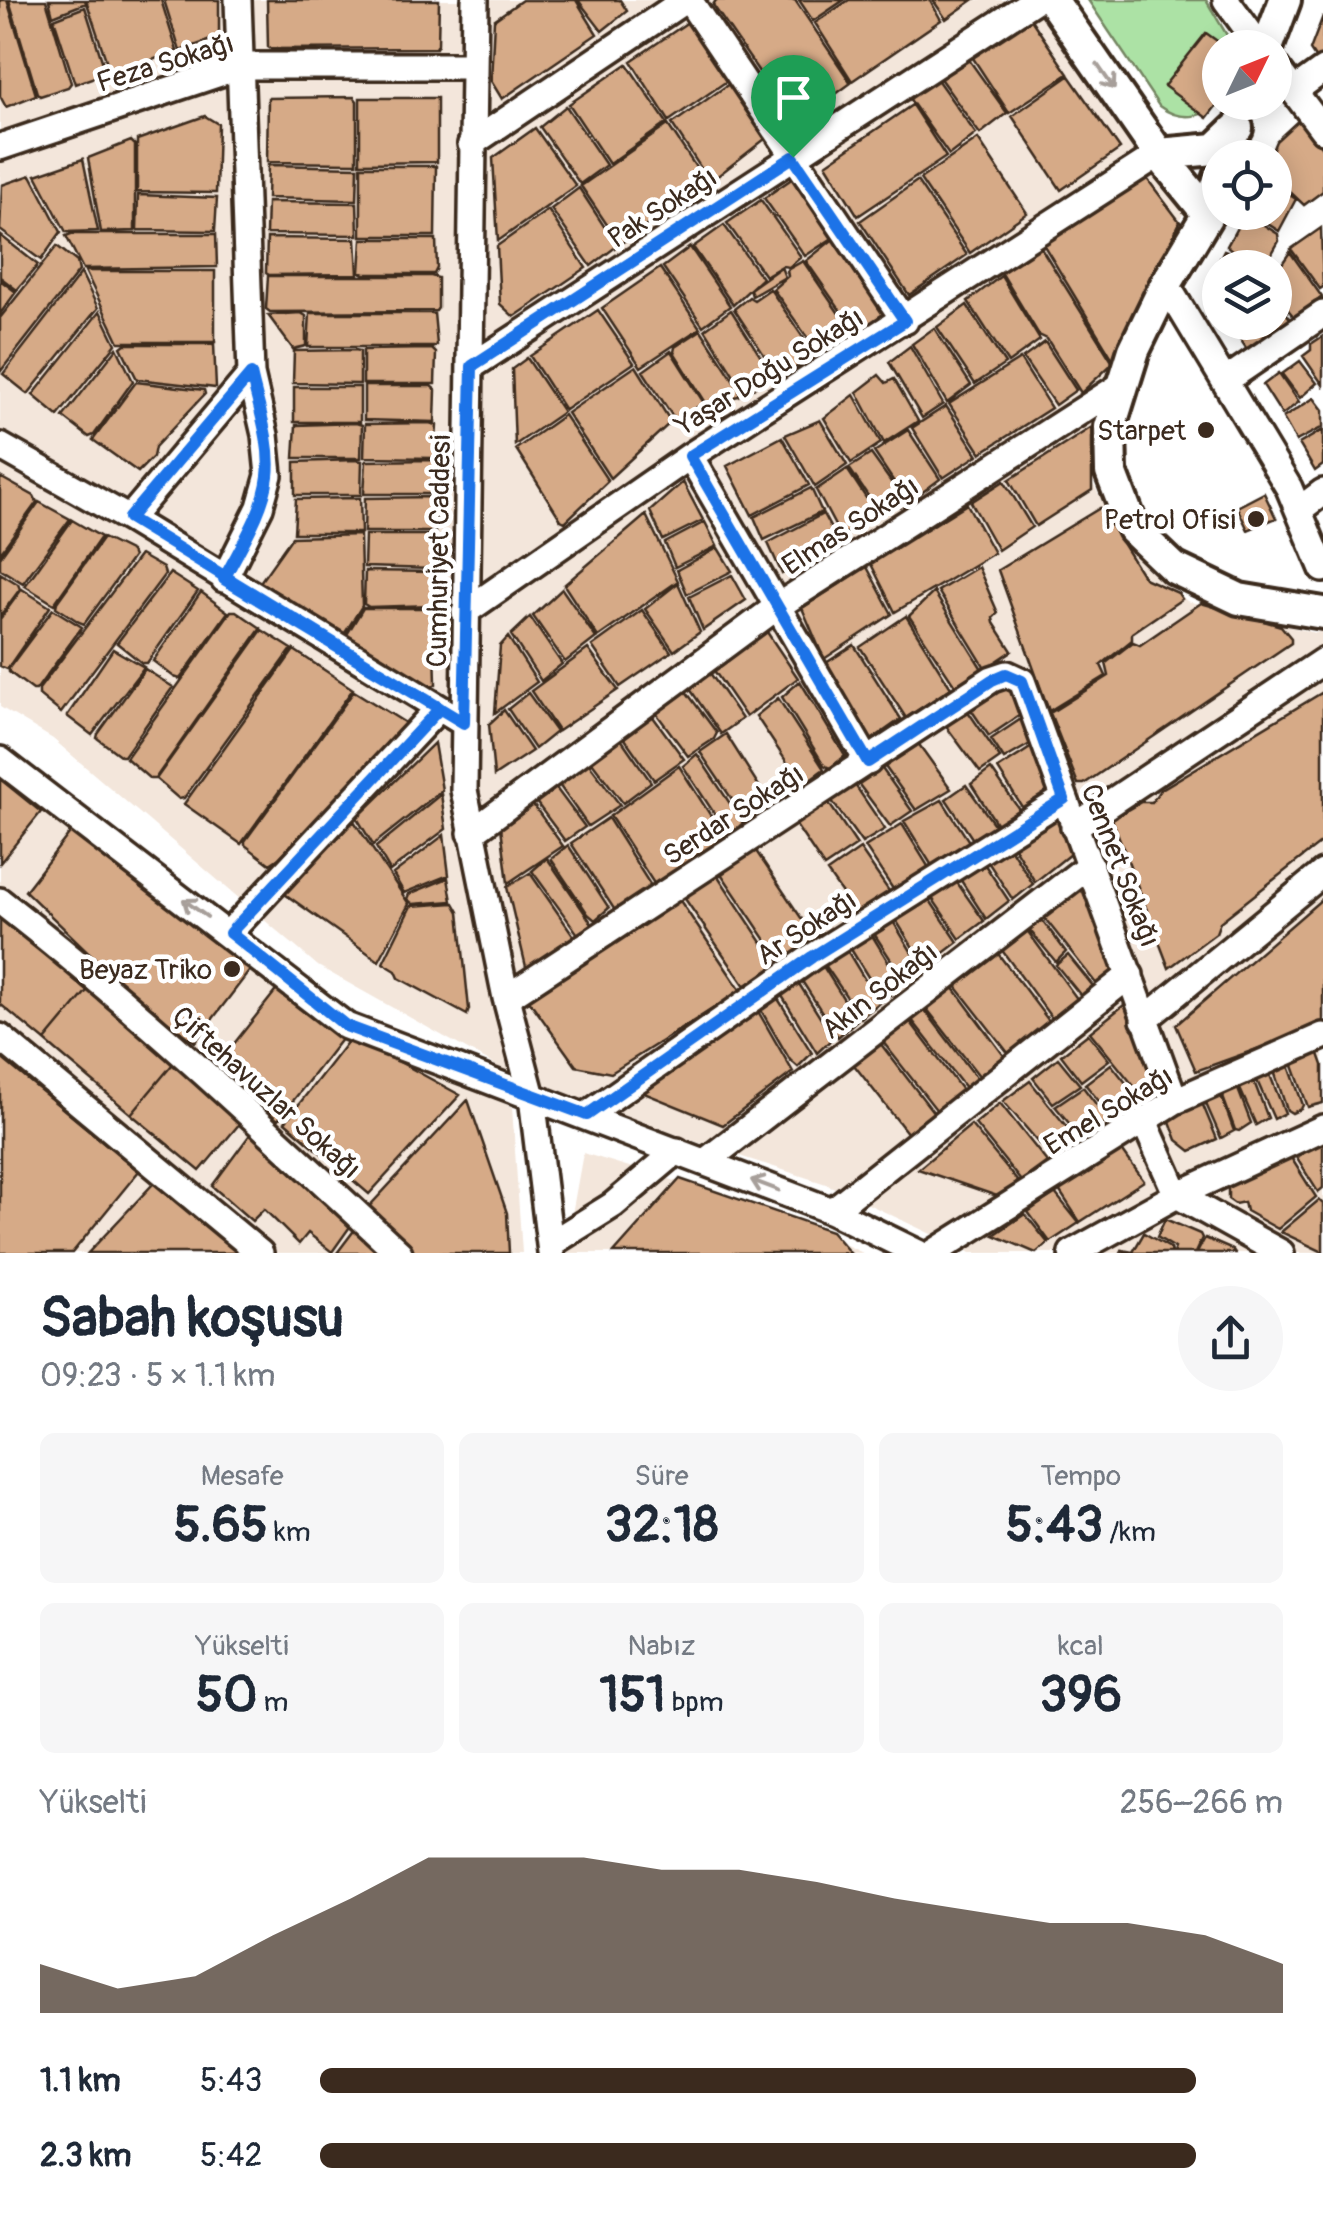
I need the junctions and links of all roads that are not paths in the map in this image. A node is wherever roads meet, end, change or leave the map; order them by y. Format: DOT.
graph roads {
  1 [pos="238,0"];
  2 [pos="474,0"];
  3 [pos="687,0"];
  4 [pos="1035,0"];
  5 [pos="1052,0"];
  6 [pos="1226,0"];
  7 [pos="1285,0"];
  8 [pos="1250,30"];
  9 [pos="1272,30"];
  10 [pos="241,66"];
  11 [pos="472,66"];
  12 [pos="1323,70"];
  13 [pos="1292,89"];
  14 [pos="1294,92"];
  15 [pos="1238,120"];
  16 [pos="1323,130"];
  17 [pos="471,144"];
  18 [pos="0,147"];
  19 [pos="1160,154"];
  20 [pos="793,157"];
  21 [pos="1202,206"];
  22 [pos="1202,224"];
  23 [pos="1166,284"];
  24 [pos="1323,314"];
  25 [pos="905,321"];
  26 [pos="472,366"];
  27 [pos="251,374"];
  28 [pos="1225,381"];
  29 [pos="1123,384"];
  30 [pos="0,446"];
  31 [pos="690,456"];
  32 [pos="1323,492"];
  33 [pos="1299,510"];
  34 [pos="129,518"];
  35 [pos="1323,569"];
  36 [pos="224,579"];
  37 [pos="778,606"];
  38 [pos="466,612"];
  39 [pos="1323,612"];
  40 [pos="1323,661"];
  41 [pos="992,680"];
  42 [pos="440,708"];
  43 [pos="464,723"];
  44 [pos="0,760"];
  45 [pos="868,762"];
  46 [pos="1064,799"];
  47 [pos="1074,826"];
  48 [pos="471,833"];
  49 [pos="1090,864"];
  50 [pos="1323,873"];
  51 [pos="0,902"];
  52 [pos="230,933"];
  53 [pos="1130,975"];
  54 [pos="506,998"];
  55 [pos="1144,1020"];
  56 [pos="1323,1036"];
  57 [pos="0,1037"];
  58 [pos="532,1097"];
  59 [pos="1176,1101"];
  60 [pos="587,1115"];
  61 [pos="1144,1121"];
  62 [pos="1323,1128"];
  63 [pos="678,1152"];
  64 [pos="705,1162"];
  65 [pos="1177,1195"];
  66 [pos="832,1211"];
  67 [pos="552,1248"];
  68 [pos="260,1253"];
  69 [pos="399,1253"];
  70 [pos="918,1253"];
  71 [pos="933,1253"];
  72 [pos="1072,1253"];
  73 [pos="1280,1253"];
  1 -- 10 [label="street"];
  2 -- 11 [label="street, Cumhuriyet Caddesi"];
  3 -- 17 [label="street"];
  3 -- 20 [label="street"];
  4 -- 20 [label="street, Pak Sokağı"];
  5 -- 19 [label="main road, one-way"];
  6 -- 8 [label="street"];
  7 -- 9 [label="main road"];
  10 -- 11 [label="street, Feza Sokağı"];
  10 -- 18 [label="street, Feza Sokağı"];
  10 -- 27 [label="street"];
  11 -- 17 [label="street, Cumhuriyet Caddesi"];
  12 -- 14 [label="street"];
  13 -- 14 [label="street"];
  14 -- 16 [label="street"];
  15 -- 19 [label="main road"];
  17 -- 26 [label="street, Cumhuriyet Caddesi"];
  19 -- 21 [label="main road"];
  19 -- 25 [label="street, Yaşar Doğu Sokağı"];
  20 -- 25 [label="street"];
  20 -- 26 [label="street, Pak Sokağı"];
  22 -- 23 [label="main road"];
  23 -- 28 [label="street"];
  23 -- 29 [label="main road"];
  24 -- 28 [label="street"];
  25 -- 31 [label="street, Yaşar Doğu Sokağı"];
  26 -- 38 [label="street, Cumhuriyet Caddesi"];
  27 -- 34 [label="street"];
  27 -- 36 [label="street"];
  28 -- 33 [label="street"];
  29 -- 37 [label="street, Elmas Sokağı"];
  29 -- 39 [label="main road"];
  30 -- 34 [label="street"];
  31 -- 37 [label="street"];
  31 -- 38 [label="street, Yaşar Doğu Sokağı"];
  32 -- 33 [label="street"];
  33 -- 35 [label="street"];
  34 -- 36 [label="street"];
  36 -- 42 [label="street"];
  37 -- 45 [label="street"];
  37 -- 48 [label="street, Elmas Sokağı"];
  38 -- 43 [label="street, Cumhuriyet Caddesi"];
  40 -- 47 [label="street"];
  41 -- 45 [label="street, Serdar Sokağı"];
  41 -- 46 [label="street, Cennet Sokağı"];
  42 -- 43 [label="street"];
  42 -- 52 [label="street"];
  43 -- 48 [label="street, Cumhuriyet Caddesi"];
  52 -- 44 [label="street, one-way"];
  45 -- 54 [label="street, Serdar Sokağı"];
  46 -- 47 [label="street, Cennet Sokağı"];
  46 -- 60 [label="street, Ar Sokağı"];
  47 -- 49 [label="street, Cennet Sokağı"];
  48 -- 54 [label="street, Cumhuriyet Caddesi"];
  49 -- 53 [label="street, Cennet Sokağı"];
  49 -- 64 [label="street, Akın Sokağı"];
  50 -- 55 [label="street"];
  51 -- 69 [label="street, Çiftehavuzlar Sokağı"];
  52 -- 58 [label="street"];
  53 -- 55 [label="street, Cennet Sokağı"];
  53 -- 66 [label="street"];
  54 -- 58 [label="street, Cumhuriyet Caddesi"];
  55 -- 59 [label="street, Cennet Sokağı"];
  56 -- 59 [label="street, Emel Sokağı"];
  57 -- 68 [label="street"];
  58 -- 60 [label="street"];
  58 -- 67 [label="street, Cumhuriyet Caddesi"];
  59 -- 61 [label="street, Emel Sokağı"];
  60 -- 63 [label="street"];
  61 -- 65 [label="street"];
  61 -- 71 [label="street, Emel Sokağı"];
  62 -- 65 [label="street"];
  63 -- 64 [label="street"];
  63 -- 67 [label="street"];
  66 -- 64 [label="street, one-way"];
  65 -- 72 [label="street"];
  65 -- 73 [label="street"];
  66 -- 70 [label="street"];
}
